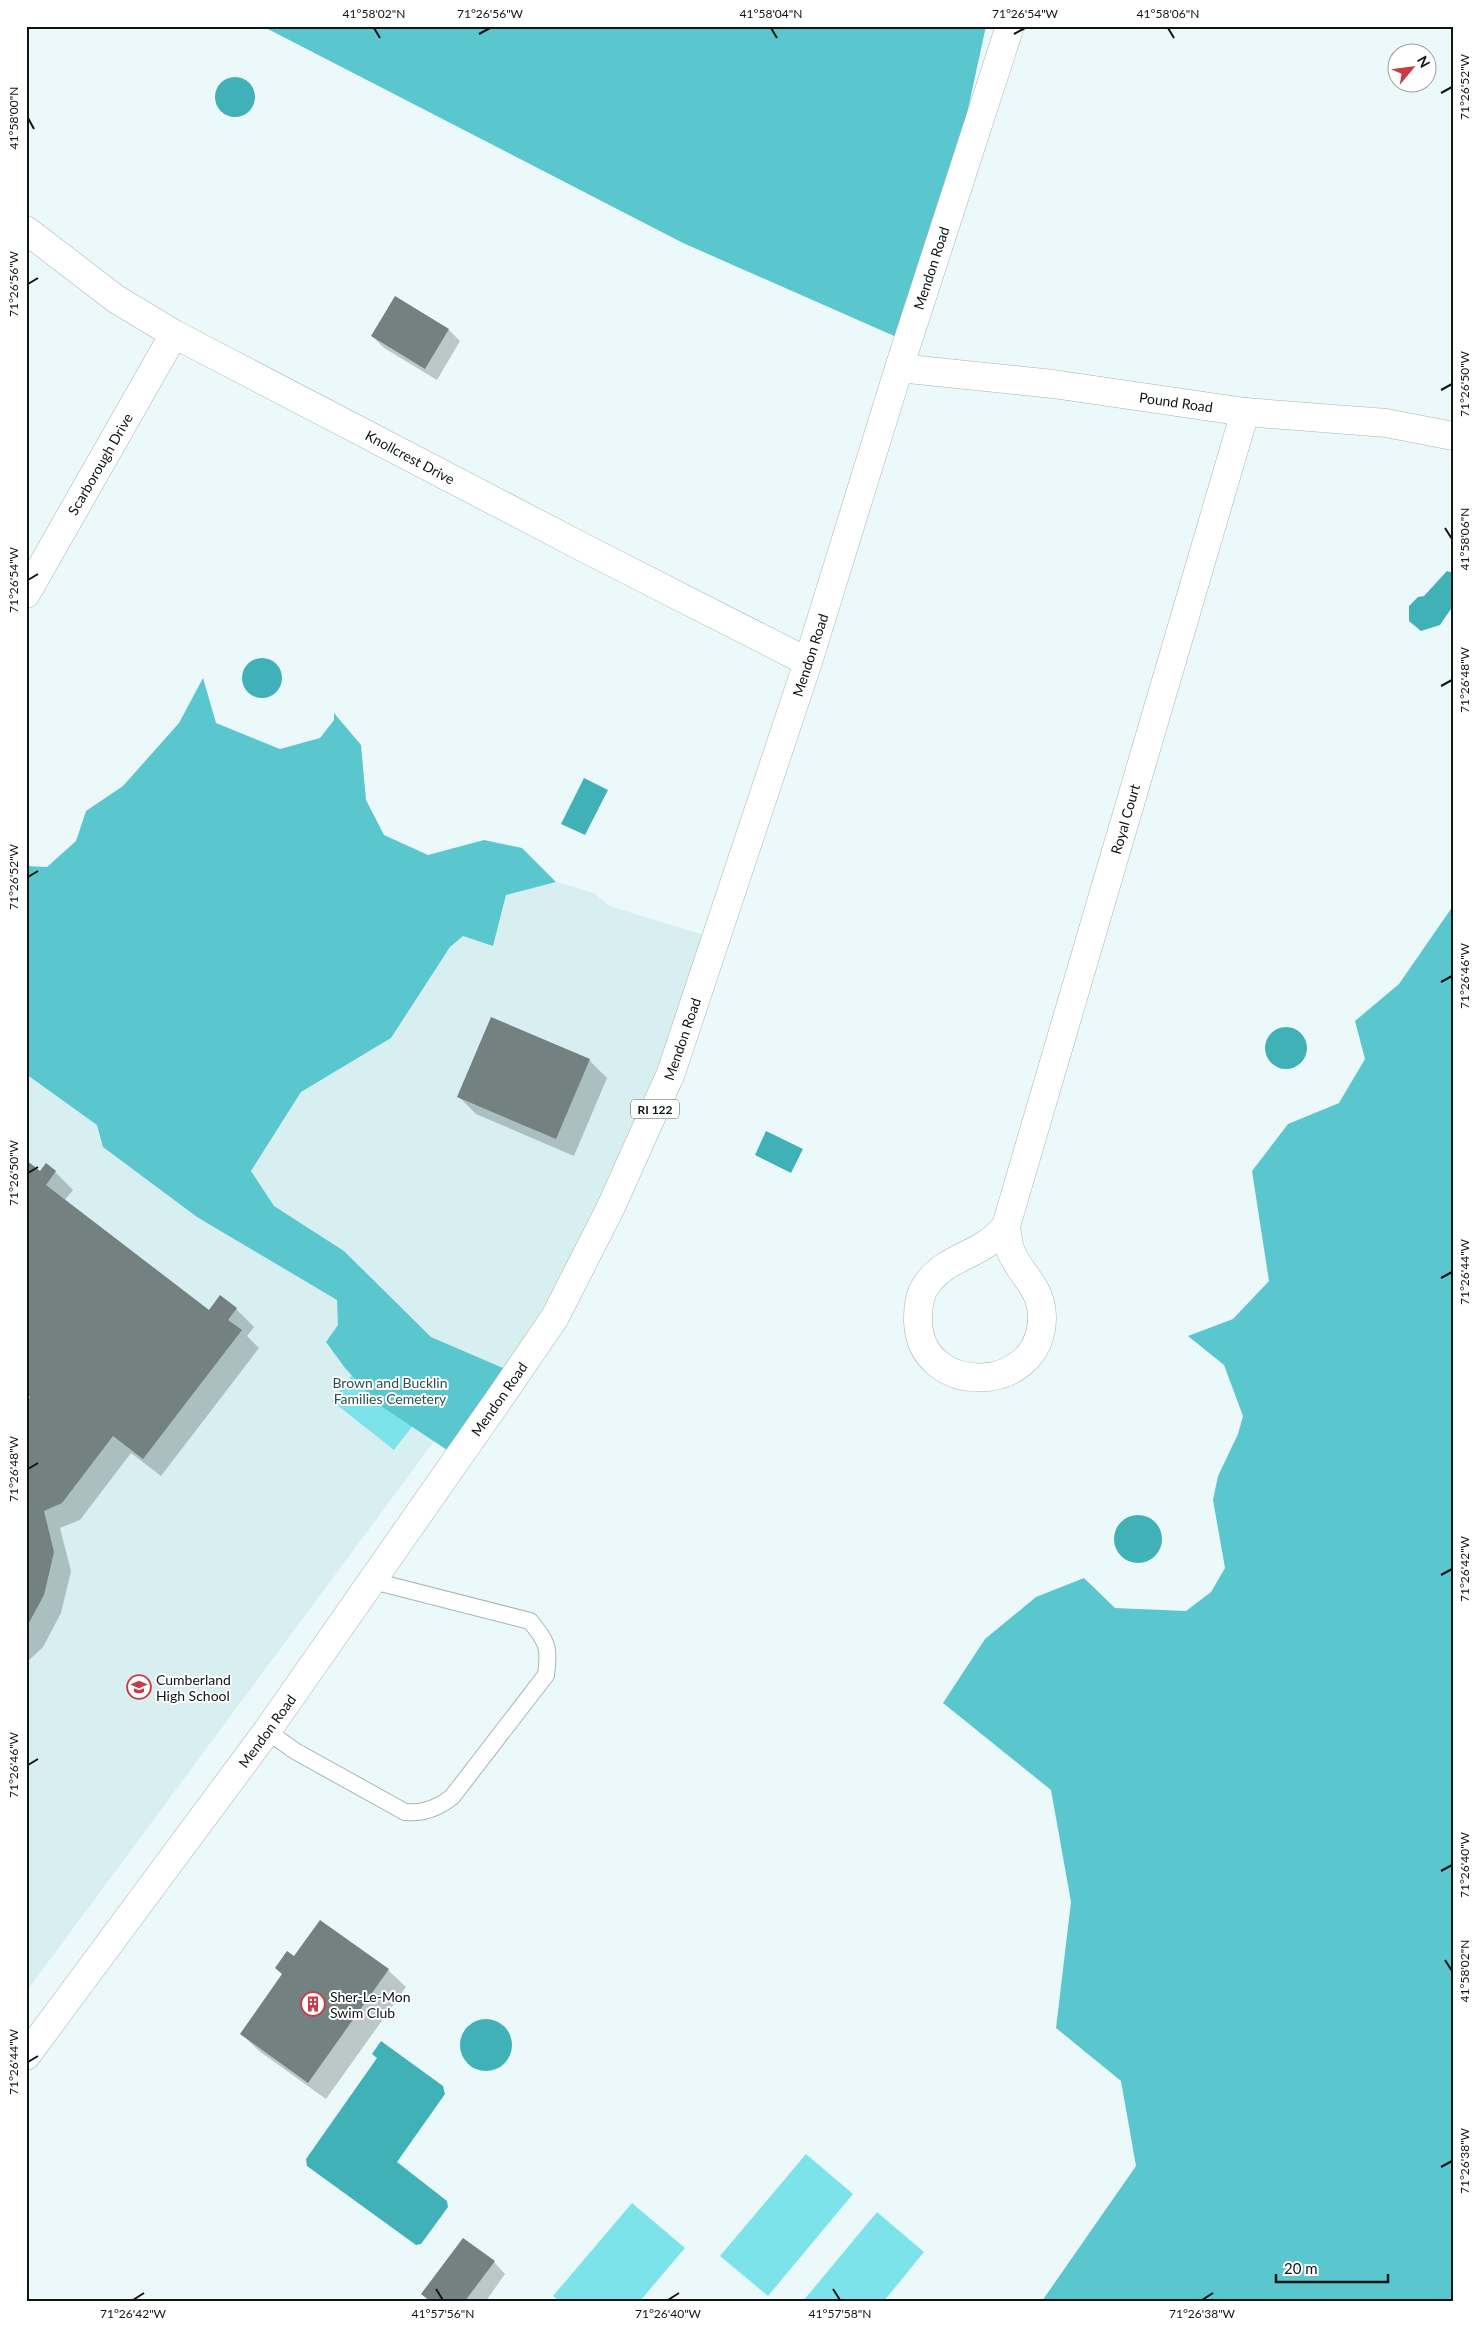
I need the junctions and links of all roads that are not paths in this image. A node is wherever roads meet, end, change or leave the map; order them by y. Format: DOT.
graph roads {
  1 [pos="1010,26"];
  2 [pos="26,230"];
  3 [pos="174,334"];
  4 [pos="899,368"];
  5 [pos="1245,412"];
  6 [pos="1453,436"];
  7 [pos="26,594"];
  8 [pos="808,662"];
  9 [pos="1006,1226"];
  10 [pos="373,1581"];
  11 [pos="267,1731"];
  12 [pos="26,2056"];
  1 -- 4 [label="street, Mendon Road / RI 122"];
  2 -- 3 [label="street, Knollcrest Drive"];
  3 -- 7 [label="street, Scarborough Drive"];
  3 -- 8 [label="street, Knollcrest Drive"];
  4 -- 5 [label="street, Pound Road"];
  4 -- 8 [label="street, Mendon Road / RI 122"];
  5 -- 6 [label="street, Pound Road"];
  5 -- 9 [label="street, Royal Court"];
  8 -- 10 [label="street, Mendon Road / RI 122"];
  9 -- 9 [label="street, Royal Court"];
  10 -- 11 [label="street, Mendon Road / RI 122"];
  10 -- 11 [label="lane"];
  11 -- 12 [label="street, Mendon Road / RI 122"];
}
